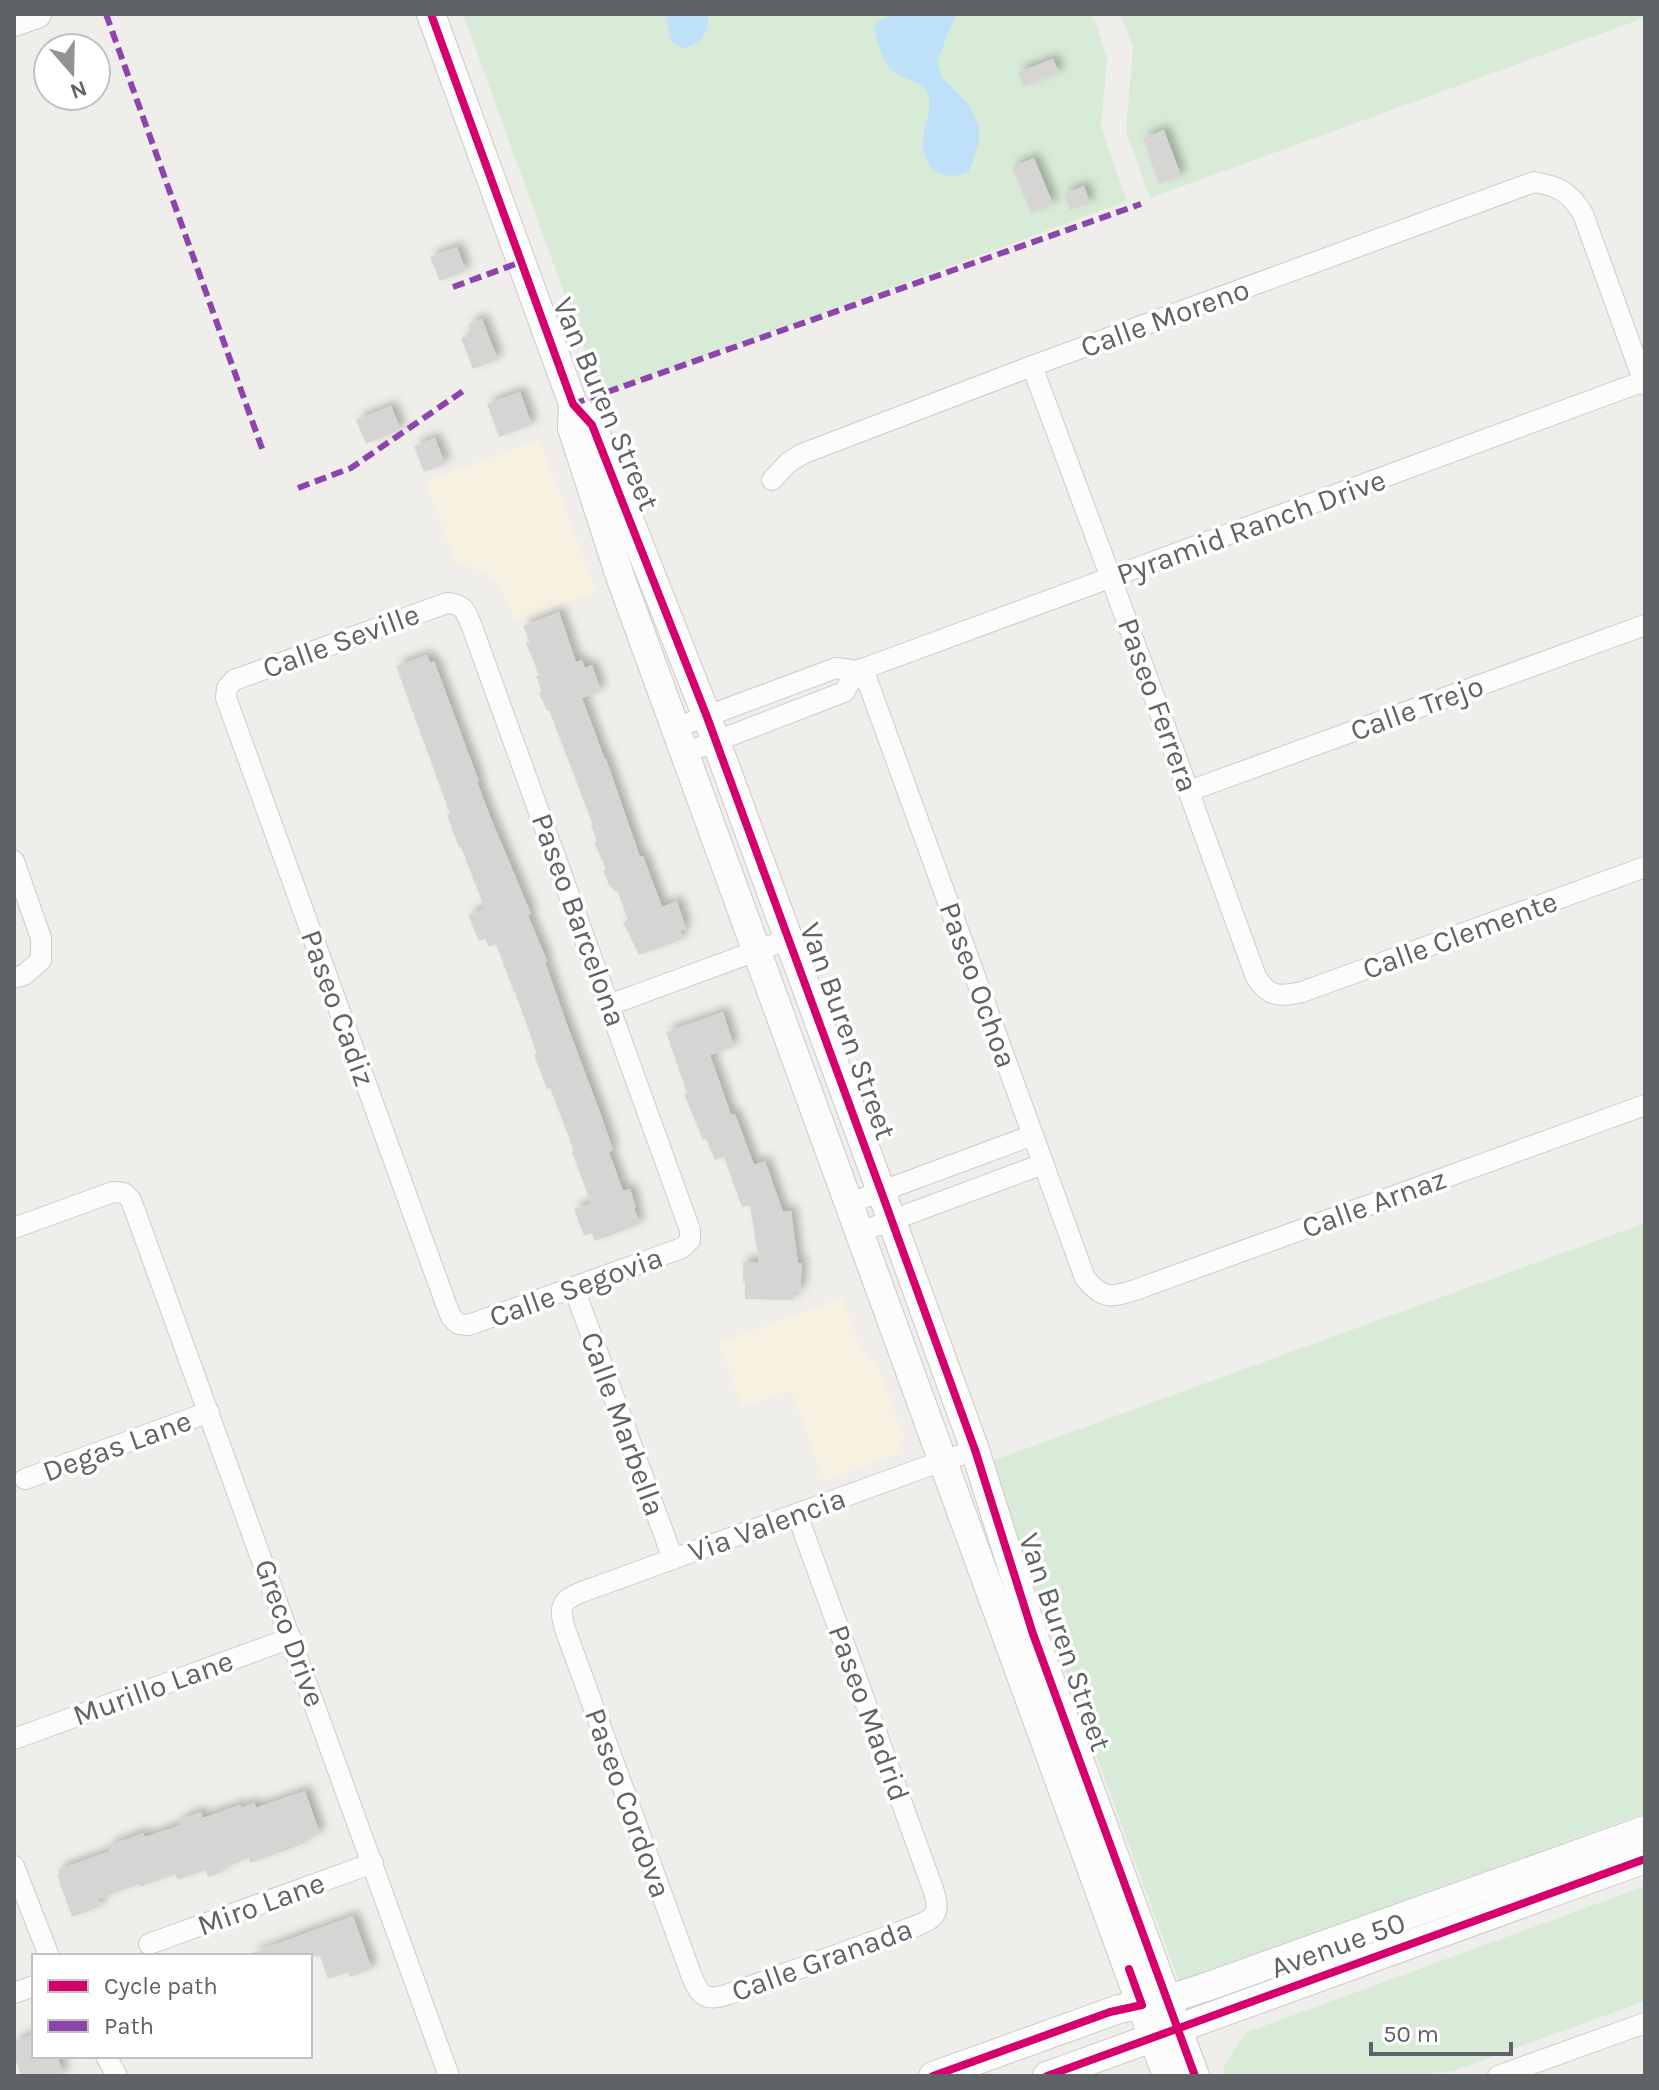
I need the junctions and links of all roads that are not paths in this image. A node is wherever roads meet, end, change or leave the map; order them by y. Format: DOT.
graph roads {
  1 [pos="37,14"];
  2 [pos="431,14"];
  3 [pos="14,22"];
  4 [pos="1032,366"];
  5 [pos="1644,383"];
  6 [pos="573,404"];
  7 [pos="772,480"];
  8 [pos="1111,578"];
  9 [pos="458,604"];
  10 [pos="1645,625"];
  11 [pos="860,670"];
  12 [pos="227,688"];
  13 [pos="711,729"];
  14 [pos="680,740"];
  15 [pos="1189,791"];
  16 [pos="14,861"];
  17 [pos="1645,867"];
  18 [pos="789,939"];
  19 [pos="757,951"];
  20 [pos="14,978"];
  21 [pos="1273,994"];
  22 [pos="609,1005"];
  23 [pos="1645,1105"];
  24 [pos="1033,1135"];
  25 [pos="1043,1164"];
  26 [pos="881,1191"];
  27 [pos="850,1203"];
  28 [pos="891,1220"];
  29 [pos="14,1228"];
  30 [pos="860,1232"];
  31 [pos="690,1240"];
  32 [pos="574,1288"];
  33 [pos="1102,1295"];
  34 [pos="458,1324"];
  35 [pos="209,1412"];
  36 [pos="975,1450"];
  37 [pos="942,1461"];
  38 [pos="25,1479"];
  39 [pos="797,1514"];
  40 [pos="673,1559"];
  41 [pos="562,1605"];
  42 [pos="291,1638"];
  43 [pos="14,1739"];
  44 [pos="1645,1830"];
  45 [pos="1645,1859"];
  46 [pos="373,1863"];
  47 [pos="14,1866"];
  48 [pos="937,1913"];
  49 [pos="149,1944"];
  50 [pos="48,1954"];
  51 [pos="705,1997"];
  52 [pos="1154,2002"];
  53 [pos="1645,2023"];
  54 [pos="1165,2034"];
  55 [pos="992,2055"];
  56 [pos="107,2058"];
  57 [pos="117,2076"];
  58 [pos="449,2076"];
  59 [pos="933,2076"];
  60 [pos="956,2076"];
  61 [pos="1047,2076"];
  62 [pos="1167,2076"];
  63 [pos="1195,2076"];
  64 [pos="1498,2076"];
  1 -- 3 [label="street"];
  2 -- 6 [label="street, Van Buren Street"];
  4 -- 5 [label="street, Calle Moreno"];
  4 -- 7 [label="street, Calle Moreno"];
  4 -- 8 [label="street, Paseo Ferrera"];
  5 -- 8 [label="street, Pyramid Ranch Drive"];
  6 -- 13 [label="street, Van Buren Street"];
  6 -- 14 [label="street, Van Buren Street"];
  8 -- 11 [label="street, Pyramid Ranch Drive"];
  8 -- 15 [label="street, Paseo Ferrera"];
  9 -- 12 [label="street, Calle Seville"];
  9 -- 22 [label="street, Paseo Barcelona"];
  10 -- 15 [label="street, Calle Trejo"];
  11 -- 13 [label="street, Pyramid Ranch Drive"];
  11 -- 24 [label="street, Paseo Ochoa"];
  12 -- 34 [label="street, Paseo Cadiz"];
  13 -- 14 [label="street, Pyramid Ranch Drive"];
  13 -- 18 [label="street, Van Buren Street"];
  14 -- 19 [label="street, Van Buren Street"];
  15 -- 21 [label="street, Paseo Ferrera"];
  16 -- 20 [label="street"];
  17 -- 21 [label="street, Calle Clemente"];
  18 -- 19 [label="street"];
  18 -- 26 [label="street, Van Buren Street"];
  19 -- 22 [label="street"];
  19 -- 27 [label="street, Van Buren Street"];
  22 -- 31 [label="street, Paseo Barcelona"];
  23 -- 33 [label="street, Calle Arnaz"];
  24 -- 25 [label="street, Paseo Ochoa"];
  24 -- 26 [label="street"];
  25 -- 28 [label="street"];
  25 -- 33 [label="street, Paseo Ochoa"];
  26 -- 27 [label="street"];
  26 -- 28 [label="street, Van Buren Street"];
  27 -- 30 [label="street, Van Buren Street"];
  28 -- 30 [label="street"];
  28 -- 36 [label="street, Van Buren Street"];
  29 -- 35 [label="street, Greco Drive"];
  30 -- 37 [label="street, Van Buren Street"];
  31 -- 32 [label="street, Calle Segovia"];
  32 -- 34 [label="street, Calle Segovia"];
  32 -- 40 [label="street, Calle Marbella"];
  35 -- 38 [label="street, Degas Lane"];
  35 -- 42 [label="street, Greco Drive"];
  36 -- 37 [label="street, Via Valencia"];
  36 -- 52 [label="street, Van Buren Street"];
  37 -- 39 [label="street, Via Valencia"];
  37 -- 52 [label="street, Van Buren Street"];
  39 -- 40 [label="street, Via Valencia"];
  39 -- 48 [label="street, Paseo Madrid"];
  40 -- 41 [label="street, Via Valencia"];
  41 -- 51 [label="street, Paseo Cordova"];
  42 -- 43 [label="street, Murillo Lane"];
  42 -- 46 [label="street, Greco Drive"];
  44 -- 52 [label="street, Avenue 50"];
  45 -- 54 [label="street, Avenue 50"];
  46 -- 49 [label="street, Miro Lane"];
  46 -- 58 [label="street, Greco Drive"];
  47 -- 50 [label="street"];
  48 -- 51 [label="street, Calle Granada"];
  52 -- 54 [label="street, Van Buren Street"];
  52 -- 55 [label="street, Avenue 50"];
  53 -- 64 [label="street"];
  54 -- 61 [label="street, Avenue 50"];
  54 -- 62 [label="street, Van Buren Street"];
  54 -- 63 [label="street, Van Buren Street"];
  55 -- 59 [label="street, Avenue 50"];
  55 -- 60 [label="street"];
  56 -- 57 [label="street"];
}
